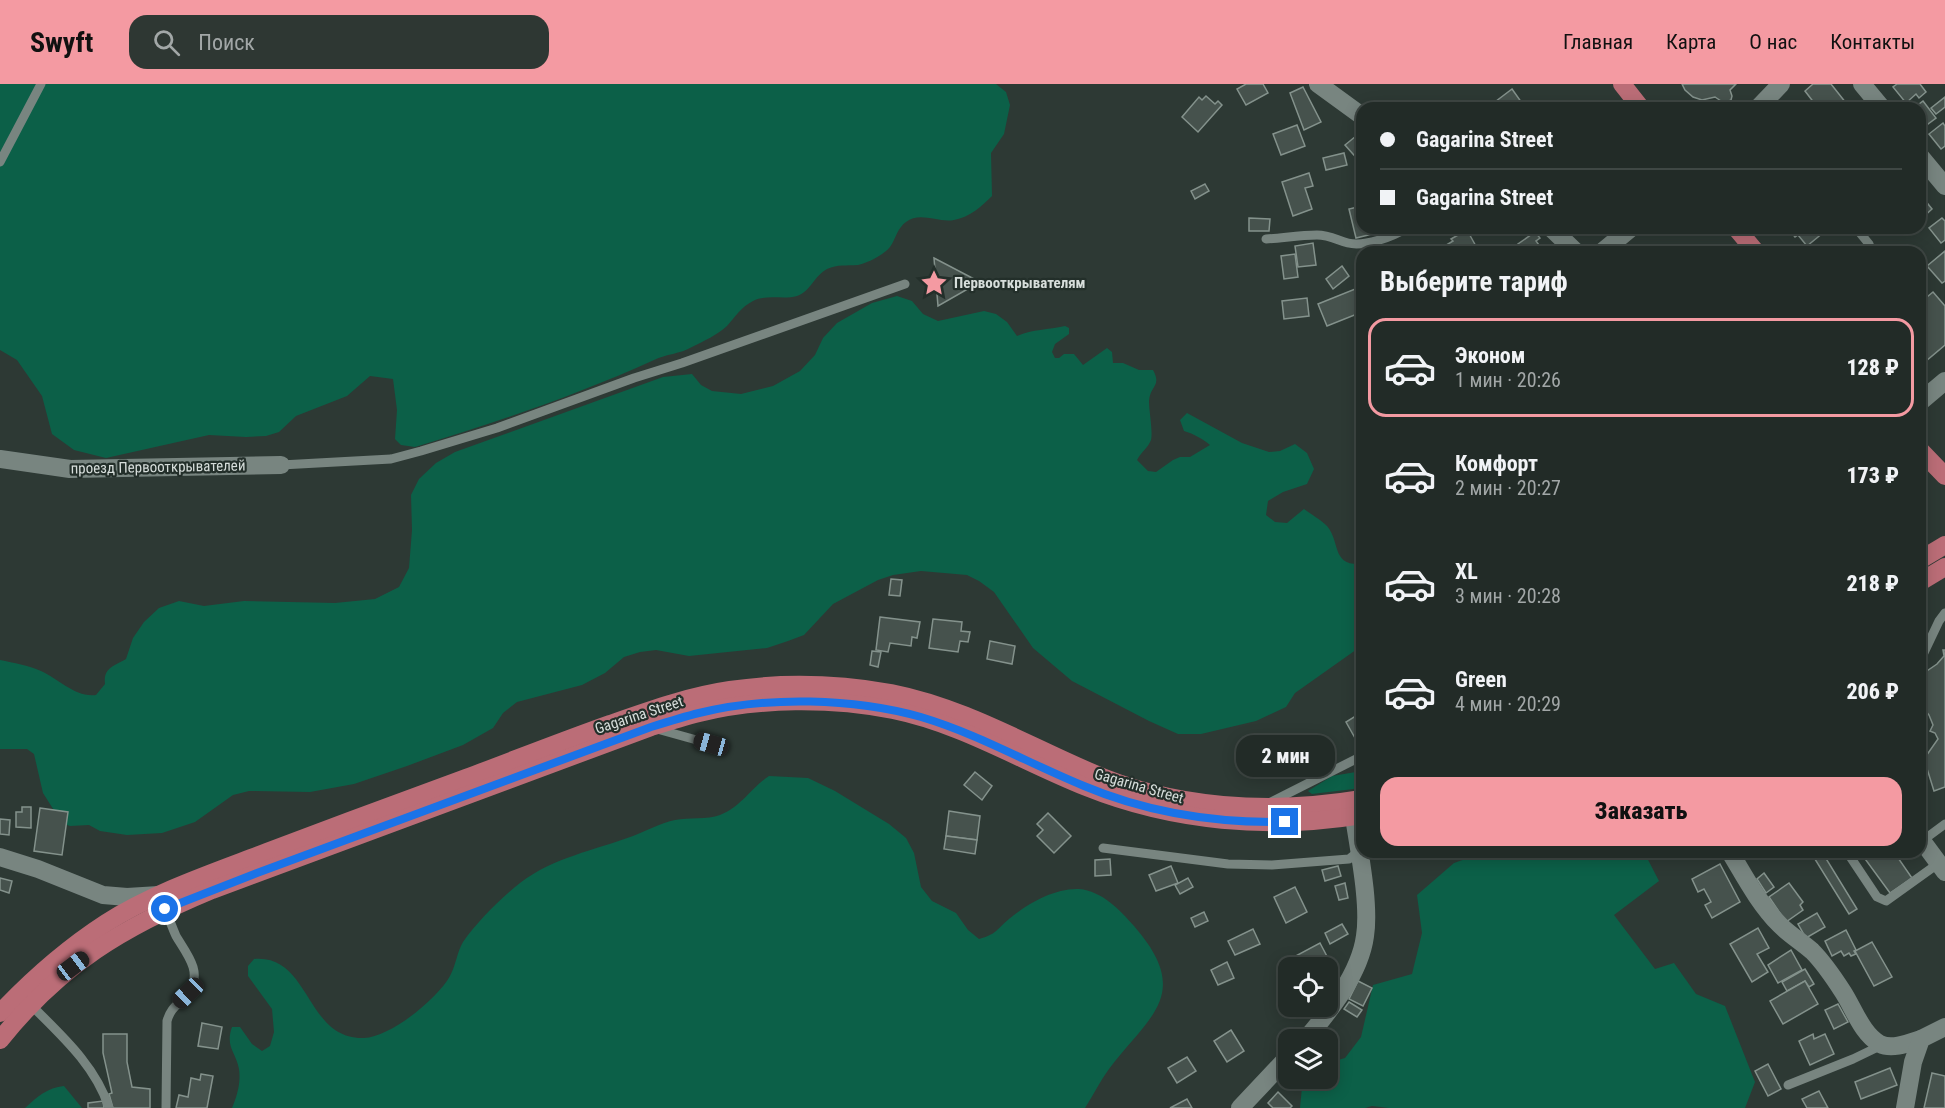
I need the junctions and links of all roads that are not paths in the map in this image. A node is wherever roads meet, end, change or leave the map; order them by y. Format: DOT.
graph roads {
  1 [pos="41,84"];
  2 [pos="1318,84"];
  3 [pos="1622,84"];
  4 [pos="1781,84"];
  5 [pos="1862,84"];
  6 [pos="1636,102"];
  7 [pos="1764,102"];
  8 [pos="1877,102"];
  9 [pos="1356,112"];
  10 [pos="0,162"];
  11 [pos="1926,163"];
  12 [pos="1945,186"];
  13 [pos="1395,234"];
  14 [pos="1557,234"];
  15 [pos="1624,234"];
  16 [pos="1741,234"];
  17 [pos="1861,234"];
  18 [pos="1266,239"];
  19 [pos="1570,246"];
  20 [pos="1609,246"];
  21 [pos="1751,246"];
  22 [pos="1870,246"];
  23 [pos="905,284"];
  24 [pos="1945,381"];
  25 [pos="1926,397"];
  26 [pos="1926,456"];
  27 [pos="0,459"];
  28 [pos="281,465"];
  29 [pos="1945,477"];
  30 [pos="1945,545"];
  31 [pos="1926,556"];
  32 [pos="1945,567"];
  33 [pos="1926,578"];
  34 [pos="1945,613"];
  35 [pos="1926,648"];
  36 [pos="651,727"];
  37 [pos="711,744"];
  38 [pos="1356,759"];
  39 [pos="1356,800"];
  40 [pos="1263,806"];
  41 [pos="1356,816"];
  42 [pos="1945,824"];
  43 [pos="1926,837"];
  44 [pos="1926,846"];
  45 [pos="1103,848"];
  46 [pos="1356,853"];
  47 [pos="0,857"];
  48 [pos="1360,858"];
  49 [pos="1734,858"];
  50 [pos="1851,858"];
  51 [pos="1942,867"];
  52 [pos="162,902"];
  53 [pos="31,1005"];
  54 [pos="0,1013"];
  55 [pos="1945,1027"];
  56 [pos="1313,1029"];
  57 [pos="1921,1039"];
  58 [pos="0,1040"];
  59 [pos="1882,1045"];
  60 [pos="1278,1068"];
  61 [pos="1788,1085"];
  62 [pos="109,1108"];
  63 [pos="166,1108"];
  64 [pos="1240,1108"];
  65 [pos="1905,1108"];
  1 -- 10 [label="lane"];
  2 -- 9 [label="street"];
  3 -- 6 [label="main road"];
  4 -- 7 [label="street"];
  5 -- 8 [label="street"];
  11 -- 12 [label="street"];
  13 -- 18 [label="lane"];
  14 -- 19 [label="street"];
  15 -- 20 [label="street"];
  16 -- 21 [label="main road"];
  17 -- 22 [label="lane"];
  23 -- 28 [label="lane"];
  24 -- 25 [label="street"];
  26 -- 29 [label="main road"];
  27 -- 28 [label="street, проезд Первооткрывателей"];
  30 -- 31 [label="main road"];
  32 -- 33 [label="main road"];
  34 -- 35 [label="lane"];
  36 -- 37 [label="lane"];
  36 -- 41 [label="main road, Gagarina Street"];
  36 -- 52 [label="main road, Gagarina Street"];
  38 -- 40 [label="lane"];
  39 -- 40 [label="main road, Gagarina Street"];
  40 -- 52 [label="main road, Gagarina Street"];
  42 -- 43 [label="lane"];
  44 -- 51 [label="street"];
  45 -- 46 [label="lane"];
  47 -- 52 [label="street"];
  48 -- 56 [label="street"];
  49 -- 59 [label="street"];
  50 -- 51 [label="lane"];
  52 -- 53 [label="main road, Gagarina Street"];
  52 -- 54 [label="main road, Gagarina Street"];
  52 -- 63 [label="lane"];
  53 -- 58 [label="main road, Gagarina Street"];
  53 -- 62 [label="lane"];
  55 -- 57 [label="street"];
  57 -- 59 [label="street"];
  57 -- 65 [label="street"];
  59 -- 61 [label="lane"];
  60 -- 64 [label="street"];
}
